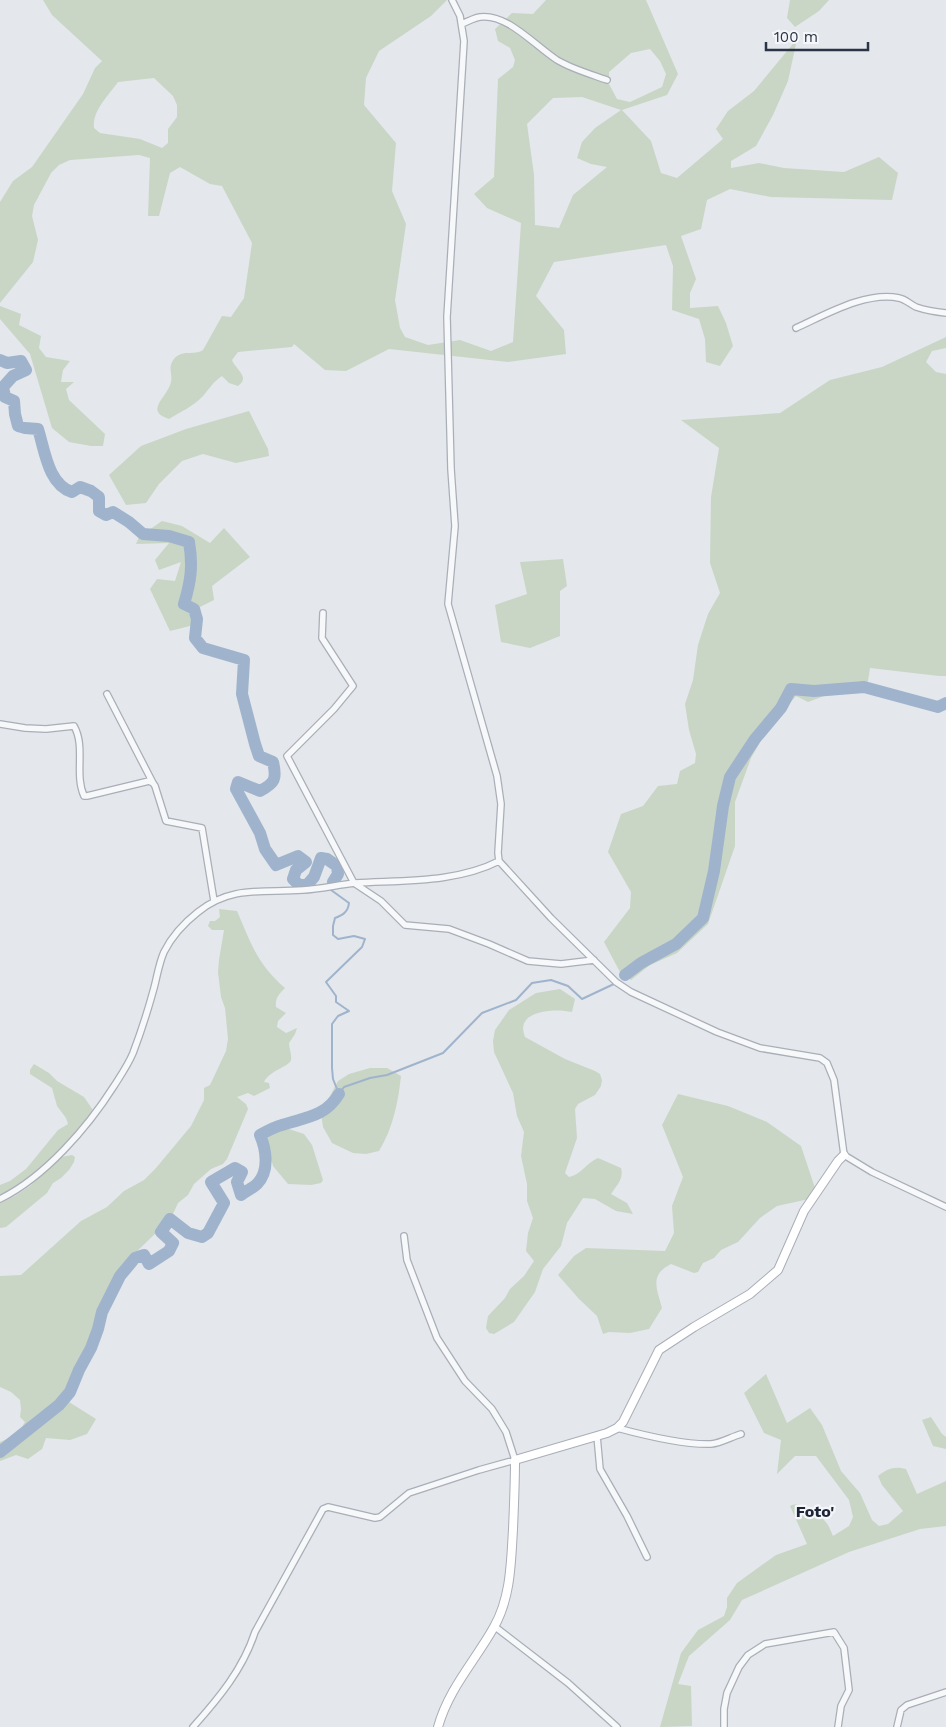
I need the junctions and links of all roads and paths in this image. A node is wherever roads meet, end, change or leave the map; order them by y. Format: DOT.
graph roads {
  1 [pos="452,0"];
  2 [pos="462,24"];
  3 [pos="607,80"];
  4 [pos="946,313"];
  5 [pos="796,328"];
  6 [pos="323,613"];
  7 [pos="107,694"];
  8 [pos="0,724"];
  9 [pos="153,782"];
  10 [pos="499,861"];
  11 [pos="354,884"];
  12 [pos="214,901"];
  13 [pos="594,960"];
  14 [pos="844,1155"];
  15 [pos="0,1198"];
  16 [pos="946,1207"];
  17 [pos="404,1236"];
  18 [pos="617,1428"];
  19 [pos="741,1434"];
  20 [pos="597,1436"];
  21 [pos="515,1460"];
  22 [pos="647,1557"];
  23 [pos="494,1626"];
  24 [pos="946,1692"];
  25 [pos="193,1727"];
  26 [pos="438,1727"];
  27 [pos="617,1727"];
  28 [pos="724,1727"];
  29 [pos="838,1727"];
  30 [pos="897,1727"];
  1 -- 2 [label="street"];
  2 -- 3 [label="street"];
  2 -- 10 [label="street"];
  4 -- 5 [label="street"];
  6 -- 11 [label="street"];
  7 -- 9 [label="street"];
  8 -- 9 [label="street"];
  9 -- 12 [label="street"];
  10 -- 11 [label="street"];
  10 -- 13 [label="street"];
  11 -- 12 [label="street"];
  11 -- 13 [label="street"];
  12 -- 15 [label="street"];
  13 -- 14 [label="street"];
  14 -- 16 [label="street"];
  14 -- 18 [label="street"];
  17 -- 21 [label="street"];
  18 -- 19 [label="street"];
  18 -- 20 [label="street"];
  20 -- 21 [label="street"];
  20 -- 22 [label="street"];
  21 -- 23 [label="street"];
  21 -- 25 [label="street"];
  23 -- 26 [label="street"];
  23 -- 27 [label="street"];
  24 -- 30 [label="street"];
  28 -- 29 [label="street"];
}
